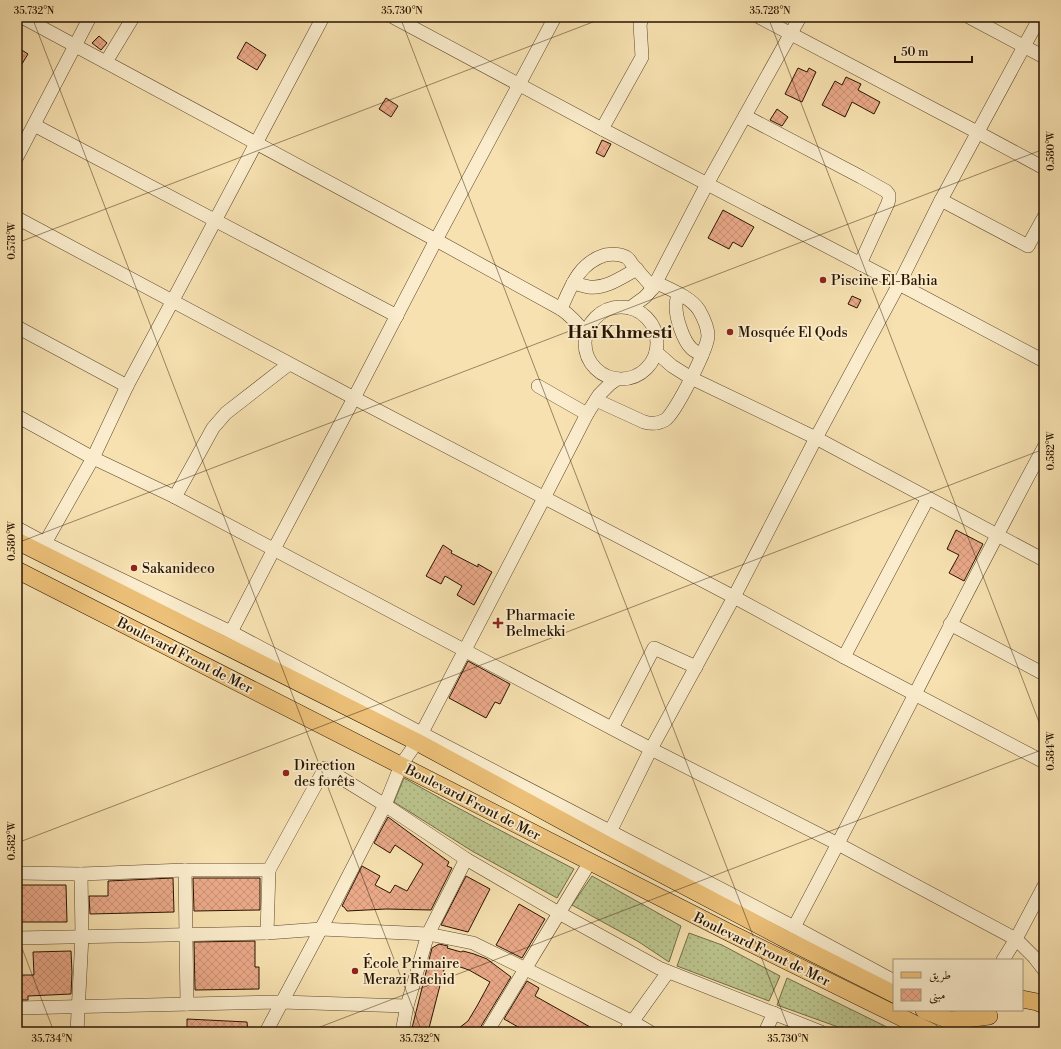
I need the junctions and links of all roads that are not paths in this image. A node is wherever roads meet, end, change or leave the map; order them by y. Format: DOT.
graph roads {
  1 [pos="22,17"];
  2 [pos="90,17"];
  3 [pos="323,17"];
  4 [pos="393,17"];
  5 [pos="555,17"];
  6 [pos="643,17"];
  7 [pos="759,17"];
  8 [pos="800,17"];
  9 [pos="969,17"];
  10 [pos="1040,17"];
  11 [pos="132,19"];
  12 [pos="791,34"];
  13 [pos="75,45"];
  14 [pos="1024,46"];
  15 [pos="1044,56"];
  16 [pos="106,62"];
  17 [pos="519,84"];
  18 [pos="745,116"];
  19 [pos="34,125"];
  20 [pos="602,129"];
  21 [pos="977,132"];
  22 [pos="256,143"];
  23 [pos="17,157"];
  24 [pos="1044,168"];
  25 [pos="707,184"];
  26 [pos="941,200"];
  27 [pos="1044,217"];
  28 [pos="17,218"];
  29 [pos="215,221"];
  30 [pos="436,240"];
  31 [pos="860,264"];
  32 [pos="637,269"];
  33 [pos="573,283"];
  34 [pos="899,284"];
  35 [pos="653,287"];
  36 [pos="678,294"];
  37 [pos="172,302"];
  38 [pos="630,308"];
  39 [pos="565,311"];
  40 [pos="397,316"];
  41 [pos="597,316"];
  42 [pos="648,319"];
  43 [pos="17,327"];
  44 [pos="586,334"];
  45 [pos="656,352"];
  46 [pos="702,355"];
  47 [pos="1044,361"];
  48 [pos="289,364"];
  49 [pos="648,367"];
  50 [pos="598,371"];
  51 [pos="686,375"];
  52 [pos="617,379"];
  53 [pos="127,386"];
  54 [pos="538,386"];
  55 [pos="354,398"];
  56 [pos="598,398"];
  57 [pos="587,414"];
  58 [pos="17,416"];
  59 [pos="816,438"];
  60 [pos="1044,447"];
  61 [pos="93,458"];
  62 [pos="175,497"];
  63 [pos="544,498"];
  64 [pos="928,498"];
  65 [pos="17,528"];
  66 [pos="997,535"];
  67 [pos="17,541"];
  68 [pos="45,543"];
  69 [pos="274,549"];
  70 [pos="1044,560"];
  71 [pos="17,570"];
  72 [pos="734,597"];
  73 [pos="950,624"];
  74 [pos="231,632"];
  75 [pos="464,651"];
  76 [pos="844,657"];
  77 [pos="696,667"];
  78 [pos="1044,674"];
  79 [pos="915,694"];
  80 [pos="612,728"];
  81 [pos="419,738"];
  82 [pos="652,749"];
  83 [pos="1044,762"];
  84 [pos="401,765"];
  85 [pos="385,805"];
  86 [pos="610,832"];
  87 [pos="838,844"];
  88 [pos="466,859"];
  89 [pos="590,862"];
  90 [pos="185,870"];
  91 [pos="269,870"];
  92 [pos="17,873"];
  93 [pos="81,874"];
  94 [pos="1044,886"];
  95 [pos="559,913"];
  96 [pos="794,927"];
  97 [pos="321,929"];
  98 [pos="267,932"];
  99 [pos="186,934"];
  100 [pos="428,934"];
  101 [pos="82,936"];
  102 [pos="17,938"];
  103 [pos="1016,939"];
  104 [pos="1004,959"];
  105 [pos="525,968"];
  106 [pos="1044,970"];
  107 [pos="668,972"];
  108 [pos="893,980"];
  109 [pos="893,993"];
  110 [pos="1023,999"];
  111 [pos="281,1002"];
  112 [pos="1043,1003"];
  113 [pos="187,1004"];
  114 [pos="407,1006"];
  115 [pos="78,1007"];
  116 [pos="17,1008"];
  117 [pos="926,1011"];
  118 [pos="991,1012"];
  119 [pos="774,1014"];
  120 [pos="629,1027"];
  121 [pos="77,1032"];
  122 [pos="266,1032"];
  123 [pos="402,1032"];
  124 [pos="487,1032"];
  125 [pos="650,1032"];
  126 [pos="765,1032"];
  127 [pos="821,1032"];
  128 [pos="931,1032"];
  129 [pos="982,1032"];
  1 -- 13 [label="street"];
  2 -- 13 [label="street"];
  3 -- 22 [label="street"];
  4 -- 17 [label="street"];
  5 -- 17 [label="street"];
  6 -- 20 [label="street"];
  7 -- 12 [label="street"];
  8 -- 12 [label="street"];
  9 -- 14 [label="street"];
  10 -- 14 [label="street"];
  11 -- 16 [label="street"];
  12 -- 18 [label="street"];
  12 -- 21 [label="street"];
  13 -- 16 [label="street"];
  13 -- 19 [label="street"];
  14 -- 15 [label="street"];
  14 -- 21 [label="street"];
  16 -- 22 [label="street"];
  17 -- 20 [label="street"];
  17 -- 30 [label="street"];
  18 -- 25 [label="street"];
  18 -- 31 [label="street"];
  19 -- 23 [label="street"];
  19 -- 29 [label="street"];
  20 -- 25 [label="street"];
  21 -- 24 [label="street"];
  21 -- 26 [label="street"];
  22 -- 29 [label="street"];
  22 -- 30 [label="street"];
  25 -- 31 [label="street"];
  25 -- 35 [label="street"];
  26 -- 27 [label="street"];
  26 -- 34 [label="street"];
  28 -- 37 [label="street"];
  29 -- 37 [label="street"];
  29 -- 40 [label="street"];
  30 -- 39 [label="street"];
  30 -- 40 [label="street"];
  31 -- 34 [label="street"];
  32 -- 33 [label="street"];
  32 -- 33 [label="street"];
  32 -- 35 [label="street"];
  33 -- 39 [label="street"];
  34 -- 47 [label="street"];
  34 -- 59 [label="street"];
  35 -- 36 [label="street"];
  35 -- 38 [label="street"];
  35 -- 42 [label="street"];
  36 -- 46 [label="street"];
  36 -- 46 [label="street"];
  37 -- 48 [label="street"];
  37 -- 53 [label="street"];
  38 -- 41 [label="street"];
  38 -- 42 [label="street"];
  39 -- 41 [label="street"];
  39 -- 44 [label="street"];
  40 -- 55 [label="street"];
  41 -- 44 [label="street"];
  42 -- 45 [label="street"];
  43 -- 53 [label="street"];
  44 -- 50 [label="street"];
  45 -- 49 [label="street"];
  45 -- 51 [label="street"];
  46 -- 51 [label="street"];
  48 -- 55 [label="street"];
  48 -- 62 [label="street"];
  49 -- 51 [label="street"];
  49 -- 52 [label="street"];
  50 -- 52 [label="street"];
  50 -- 56 [label="street"];
  51 -- 56 [label="street"];
  51 -- 59 [label="street"];
  52 -- 56 [label="street"];
  53 -- 61 [label="street"];
  54 -- 57 [label="street"];
  55 -- 63 [label="street"];
  55 -- 69 [label="street"];
  56 -- 57 [label="street"];
  57 -- 63 [label="street"];
  58 -- 61 [label="street"];
  59 -- 64 [label="street"];
  59 -- 72 [label="street"];
  60 -- 66 [label="street"];
  61 -- 62 [label="street"];
  61 -- 68 [label="street"];
  62 -- 69 [label="street"];
  63 -- 72 [label="street"];
  63 -- 75 [label="street"];
  64 -- 66 [label="street"];
  64 -- 76 [label="street"];
  65 -- 68 [label="street"];
  66 -- 70 [label="street"];
  66 -- 73 [label="street"];
  67 -- 81 [label="main road, Boulevard Front de Mer"];
  68 -- 74 [label="street"];
  69 -- 74 [label="street"];
  69 -- 75 [label="street"];
  71 -- 84 [label="main road, Boulevard Front de Mer"];
  72 -- 76 [label="street"];
  72 -- 77 [label="street"];
  73 -- 78 [label="street"];
  73 -- 79 [label="street"];
  74 -- 81 [label="street"];
  75 -- 80 [label="street"];
  75 -- 81 [label="street"];
  76 -- 79 [label="street"];
  77 -- 80 [label="street"];
  77 -- 82 [label="street"];
  79 -- 83 [label="street"];
  79 -- 87 [label="street"];
  80 -- 82 [label="street"];
  81 -- 84 [label="street"];
  81 -- 86 [label="street"];
  81 -- 109 [label="main road, Boulevard Front de Mer"];
  82 -- 86 [label="street"];
  82 -- 87 [label="street"];
  84 -- 85 [label="street"];
  84 -- 89 [label="main road, Boulevard Front de Mer"];
  85 -- 88 [label="street"];
  85 -- 91 [label="street"];
  85 -- 97 [label="street"];
  86 -- 96 [label="street"];
  87 -- 96 [label="street"];
  87 -- 103 [label="street"];
  88 -- 95 [label="street"];
  88 -- 100 [label="street"];
  89 -- 95 [label="street"];
  89 -- 128 [label="main road, Boulevard Front de Mer"];
  90 -- 91 [label="street"];
  90 -- 93 [label="street"];
  90 -- 99 [label="street"];
  91 -- 98 [label="street"];
  92 -- 93 [label="street"];
  93 -- 101 [label="street"];
  94 -- 103 [label="street"];
  95 -- 105 [label="street"];
  95 -- 107 [label="street"];
  96 -- 108 [label="street"];
  97 -- 98 [label="street"];
  97 -- 100 [label="street"];
  97 -- 111 [label="street"];
  98 -- 99 [label="street"];
  99 -- 101 [label="street"];
  99 -- 113 [label="street"];
  100 -- 105 [label="street"];
  100 -- 114 [label="street"];
  101 -- 102 [label="street"];
  101 -- 115 [label="street"];
  103 -- 104 [label="street"];
  103 -- 106 [label="street"];
  105 -- 120 [label="street"];
  105 -- 124 [label="street"];
  107 -- 119 [label="street"];
  107 -- 120 [label="street"];
  110 -- 112 [label="main road"];
  111 -- 113 [label="street"];
  111 -- 114 [label="street"];
  111 -- 122 [label="street"];
  113 -- 115 [label="street"];
  114 -- 123 [label="street"];
  115 -- 116 [label="street"];
  115 -- 121 [label="street"];
  117 -- 118 [label="main road"];
  118 -- 129 [label="main road"];
  119 -- 126 [label="street"];
  119 -- 127 [label="street"];
  120 -- 125 [label="street"];
}
